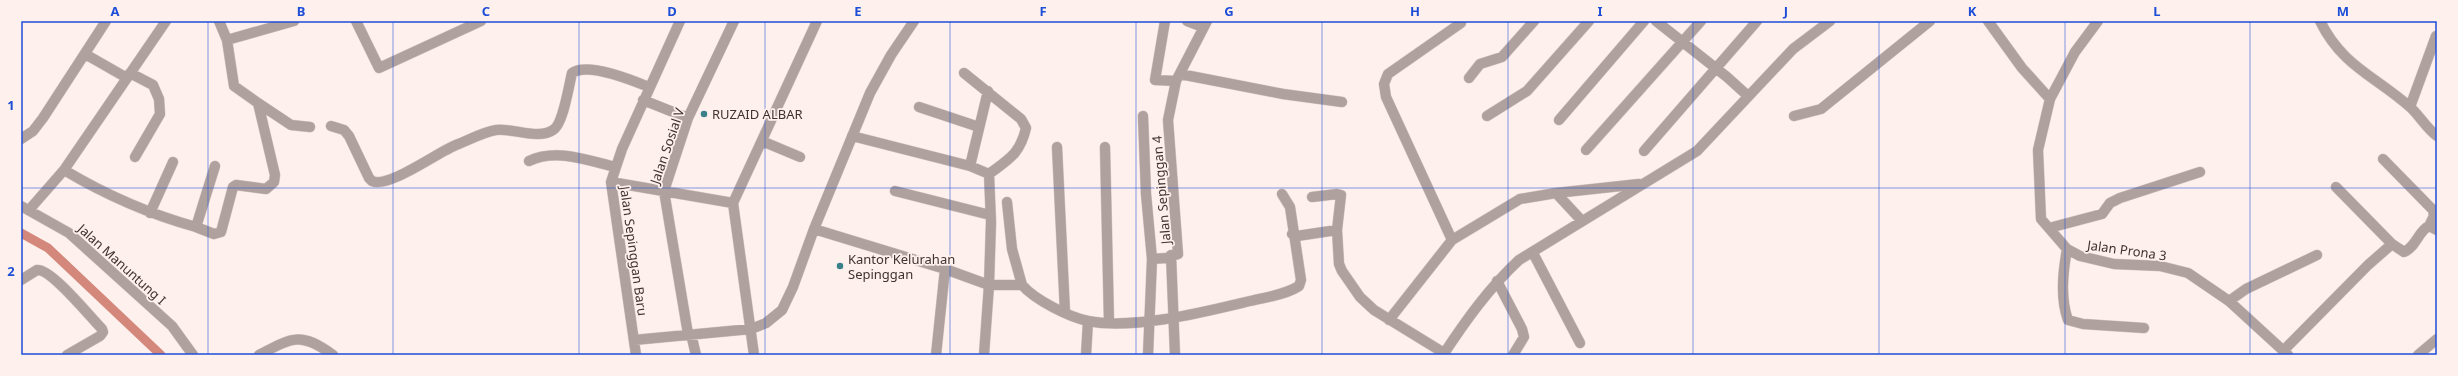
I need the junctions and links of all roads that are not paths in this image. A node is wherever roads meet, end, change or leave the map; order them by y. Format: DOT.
graph roads {
  1 [pos="106,21"];
  2 [pos="166,21"];
  3 [pos="219,21"];
  4 [pos="294,21"];
  5 [pos="356,21"];
  6 [pos="481,21"];
  7 [pos="680,21"];
  8 [pos="734,21"];
  9 [pos="817,21"];
  10 [pos="914,21"];
  11 [pos="1165,21"];
  12 [pos="1187,21"];
  13 [pos="1534,21"];
  14 [pos="1589,21"];
  15 [pos="1644,21"];
  16 [pos="1656,21"];
  17 [pos="1700,21"];
  18 [pos="1757,21"];
  19 [pos="1830,21"];
  20 [pos="1930,21"];
  21 [pos="1988,21"];
  22 [pos="2098,21"];
  23 [pos="2320,21"];
  24 [pos="1461,23"];
  25 [pos="1205,24"];
  26 [pos="2436,36"];
  27 [pos="227,40"];
  28 [pos="1684,42"];
  29 [pos="85,54"];
  30 [pos="1716,68"];
  31 [pos="964,73"];
  32 [pos="129,76"];
  33 [pos="1178,78"];
  34 [pos="1469,78"];
  35 [pos="649,87"];
  36 [pos="988,91"];
  37 [pos="1748,96"];
  38 [pos="2050,99"];
  39 [pos="643,100"];
  40 [pos="1342,102"];
  41 [pos="258,103"];
  42 [pos="919,107"];
  43 [pos="2410,108"];
  44 [pos="1143,116"];
  45 [pos="1487,116"];
  46 [pos="1794,116"];
  47 [pos="688,118"];
  48 [pos="1559,120"];
  49 [pos="331,126"];
  50 [pos="310,127"];
  51 [pos="979,127"];
  52 [pos="852,136"];
  53 [pos="2437,136"];
  54 [pos="21,140"];
  55 [pos="762,141"];
  56 [pos="1057,147"];
  57 [pos="1105,147"];
  58 [pos="1586,150"];
  59 [pos="1644,151"];
  60 [pos="134,157"];
  61 [pos="800,157"];
  62 [pos="2383,159"];
  63 [pos="173,162"];
  64 [pos="529,162"];
  65 [pos="215,166"];
  66 [pos="970,166"];
  67 [pos="615,167"];
  68 [pos="64,170"];
  69 [pos="2200,172"];
  70 [pos="989,174"];
  71 [pos="611,182"];
  72 [pos="1644,183"];
  73 [pos="2336,187"];
  74 [pos="664,191"];
  75 [pos="895,191"];
  76 [pos="1556,192"];
  77 [pos="1282,194"];
  78 [pos="1312,197"];
  79 [pos="1007,202"];
  80 [pos="733,203"];
  81 [pos="25,208"];
  82 [pos="150,213"];
  83 [pos="990,215"];
  84 [pos="1582,221"];
  85 [pos="196,227"];
  86 [pos="2049,228"];
  87 [pos="2433,228"];
  88 [pos="814,229"];
  89 [pos="1337,230"];
  90 [pos="1292,234"];
  91 [pos="1452,240"];
  92 [pos="2392,244"];
  93 [pos="2067,249"];
  94 [pos="1533,252"];
  95 [pos="1171,255"];
  96 [pos="2317,255"];
  97 [pos="1152,258"];
  98 [pos="945,269"];
  99 [pos="21,280"];
  100 [pos="1497,281"];
  101 [pos="989,285"];
  102 [pos="1020,285"];
  103 [pos="2229,301"];
  104 [pos="1065,312"];
  105 [pos="1174,317"];
  106 [pos="1149,320"];
  107 [pos="1390,320"];
  108 [pos="1088,321"];
  109 [pos="1109,322"];
  110 [pos="2144,328"];
  111 [pos="751,329"];
  112 [pos="689,334"];
  113 [pos="2437,339"];
  114 [pos="634,340"];
  115 [pos="1580,343"];
  116 [pos="2285,353"];
  117 [pos="1443,354"];
  118 [pos="67,355"];
  119 [pos="193,355"];
  120 [pos="259,355"];
  121 [pos="333,355"];
  122 [pos="636,355"];
  123 [pos="696,355"];
  124 [pos="754,355"];
  125 [pos="936,355"];
  126 [pos="984,355"];
  127 [pos="1086,355"];
  128 [pos="1148,355"];
  129 [pos="1175,355"];
  130 [pos="1513,355"];
  131 [pos="2418,355"];
  1 -- 29 [label="street"];
  2 -- 32 [label="street"];
  3 -- 27 [label="street"];
  4 -- 27 [label="street"];
  5 -- 6 [label="street"];
  7 -- 35 [label="street, Jalan Sepinggan Baru"];
  8 -- 47 [label="street, Jalan Sosial V"];
  9 -- 55 [label="street"];
  10 -- 52 [label="street"];
  11 -- 33 [label="street"];
  12 -- 25 [label="street"];
  13 -- 34 [label="street"];
  14 -- 45 [label="street"];
  15 -- 48 [label="street"];
  16 -- 28 [label="street"];
  17 -- 28 [label="street"];
  18 -- 30 [label="street"];
  19 -- 37 [label="street"];
  20 -- 46 [label="street"];
  21 -- 38 [label="street"];
  22 -- 38 [label="street, Jalan Prona 3"];
  23 -- 43 [label="street"];
  24 -- 91 [label="street"];
  25 -- 33 [label="street"];
  26 -- 43 [label="street"];
  27 -- 41 [label="street"];
  28 -- 30 [label="street"];
  28 -- 58 [label="street"];
  29 -- 32 [label="street"];
  29 -- 54 [label="street"];
  30 -- 37 [label="street"];
  30 -- 59 [label="street"];
  31 -- 36 [label="street"];
  32 -- 60 [label="street"];
  32 -- 68 [label="street"];
  33 -- 40 [label="street"];
  33 -- 95 [label="street, Jalan Sepinggan 4"];
  35 -- 39 [label="street, Jalan Sepinggan Baru"];
  35 -- 49 [label="street"];
  36 -- 51 [label="street"];
  36 -- 70 [label="street"];
  37 -- 72 [label="street"];
  38 -- 86 [label="street, Jalan Prona 3"];
  39 -- 47 [label="street"];
  39 -- 67 [label="street, Jalan Sepinggan Baru"];
  41 -- 50 [label="street"];
  41 -- 85 [label="street"];
  42 -- 51 [label="street"];
  43 -- 53 [label="street"];
  44 -- 97 [label="street"];
  47 -- 74 [label="street, Jalan Sosial V"];
  51 -- 66 [label="street"];
  52 -- 66 [label="street"];
  52 -- 88 [label="street"];
  55 -- 61 [label="street"];
  55 -- 80 [label="street"];
  56 -- 104 [label="street"];
  57 -- 109 [label="street"];
  62 -- 87 [label="street"];
  63 -- 82 [label="street"];
  64 -- 67 [label="street"];
  65 -- 85 [label="street"];
  66 -- 70 [label="street"];
  67 -- 71 [label="street, Jalan Sepinggan Baru"];
  68 -- 81 [label="street"];
  68 -- 82 [label="street"];
  69 -- 86 [label="street"];
  70 -- 83 [label="street"];
  71 -- 74 [label="street"];
  71 -- 114 [label="street, Jalan Sepinggan Baru"];
  72 -- 76 [label="street"];
  72 -- 84 [label="street"];
  73 -- 92 [label="street"];
  74 -- 80 [label="street"];
  74 -- 112 [label="street, Jalan Sosial V"];
  75 -- 83 [label="street"];
  76 -- 84 [label="street"];
  76 -- 91 [label="street"];
  77 -- 90 [label="street"];
  78 -- 89 [label="street"];
  79 -- 102 [label="street"];
  80 -- 111 [label="street"];
  81 -- 119 [label="street, Jalan Manuntung I"];
  82 -- 85 [label="street"];
  83 -- 101 [label="street"];
  84 -- 94 [label="street"];
  86 -- 93 [label="street, Jalan Prona 3"];
  87 -- 92 [label="street"];
  88 -- 98 [label="street"];
  88 -- 111 [label="street"];
  89 -- 90 [label="street"];
  89 -- 107 [label="street"];
  90 -- 105 [label="street"];
  91 -- 107 [label="street"];
  92 -- 116 [label="street"];
  93 -- 103 [label="street, Jalan Prona 3"];
  93 -- 110 [label="street"];
  94 -- 100 [label="street"];
  94 -- 115 [label="street"];
  95 -- 97 [label="street, Jalan Sepinggan 4"];
  95 -- 105 [label="street"];
  96 -- 103 [label="street"];
  97 -- 106 [label="street, Jalan Sepinggan 4"];
  98 -- 101 [label="street"];
  98 -- 125 [label="street"];
  99 -- 118 [label="street"];
  100 -- 117 [label="street"];
  100 -- 130 [label="street"];
  101 -- 102 [label="street"];
  101 -- 126 [label="street"];
  102 -- 104 [label="street"];
  103 -- 116 [label="street, Jalan Prona 3"];
  104 -- 108 [label="street"];
  105 -- 106 [label="street"];
  105 -- 129 [label="street"];
  106 -- 109 [label="street"];
  106 -- 128 [label="street, Jalan Sepinggan 4"];
  107 -- 117 [label="street"];
  108 -- 109 [label="street"];
  108 -- 127 [label="street"];
  111 -- 112 [label="street"];
  111 -- 124 [label="street"];
  112 -- 114 [label="street"];
  112 -- 123 [label="street, Jalan Sosial V"];
  113 -- 131 [label="street"];
  114 -- 122 [label="street, Jalan Sepinggan Baru"];
  120 -- 121 [label="street"];
}
